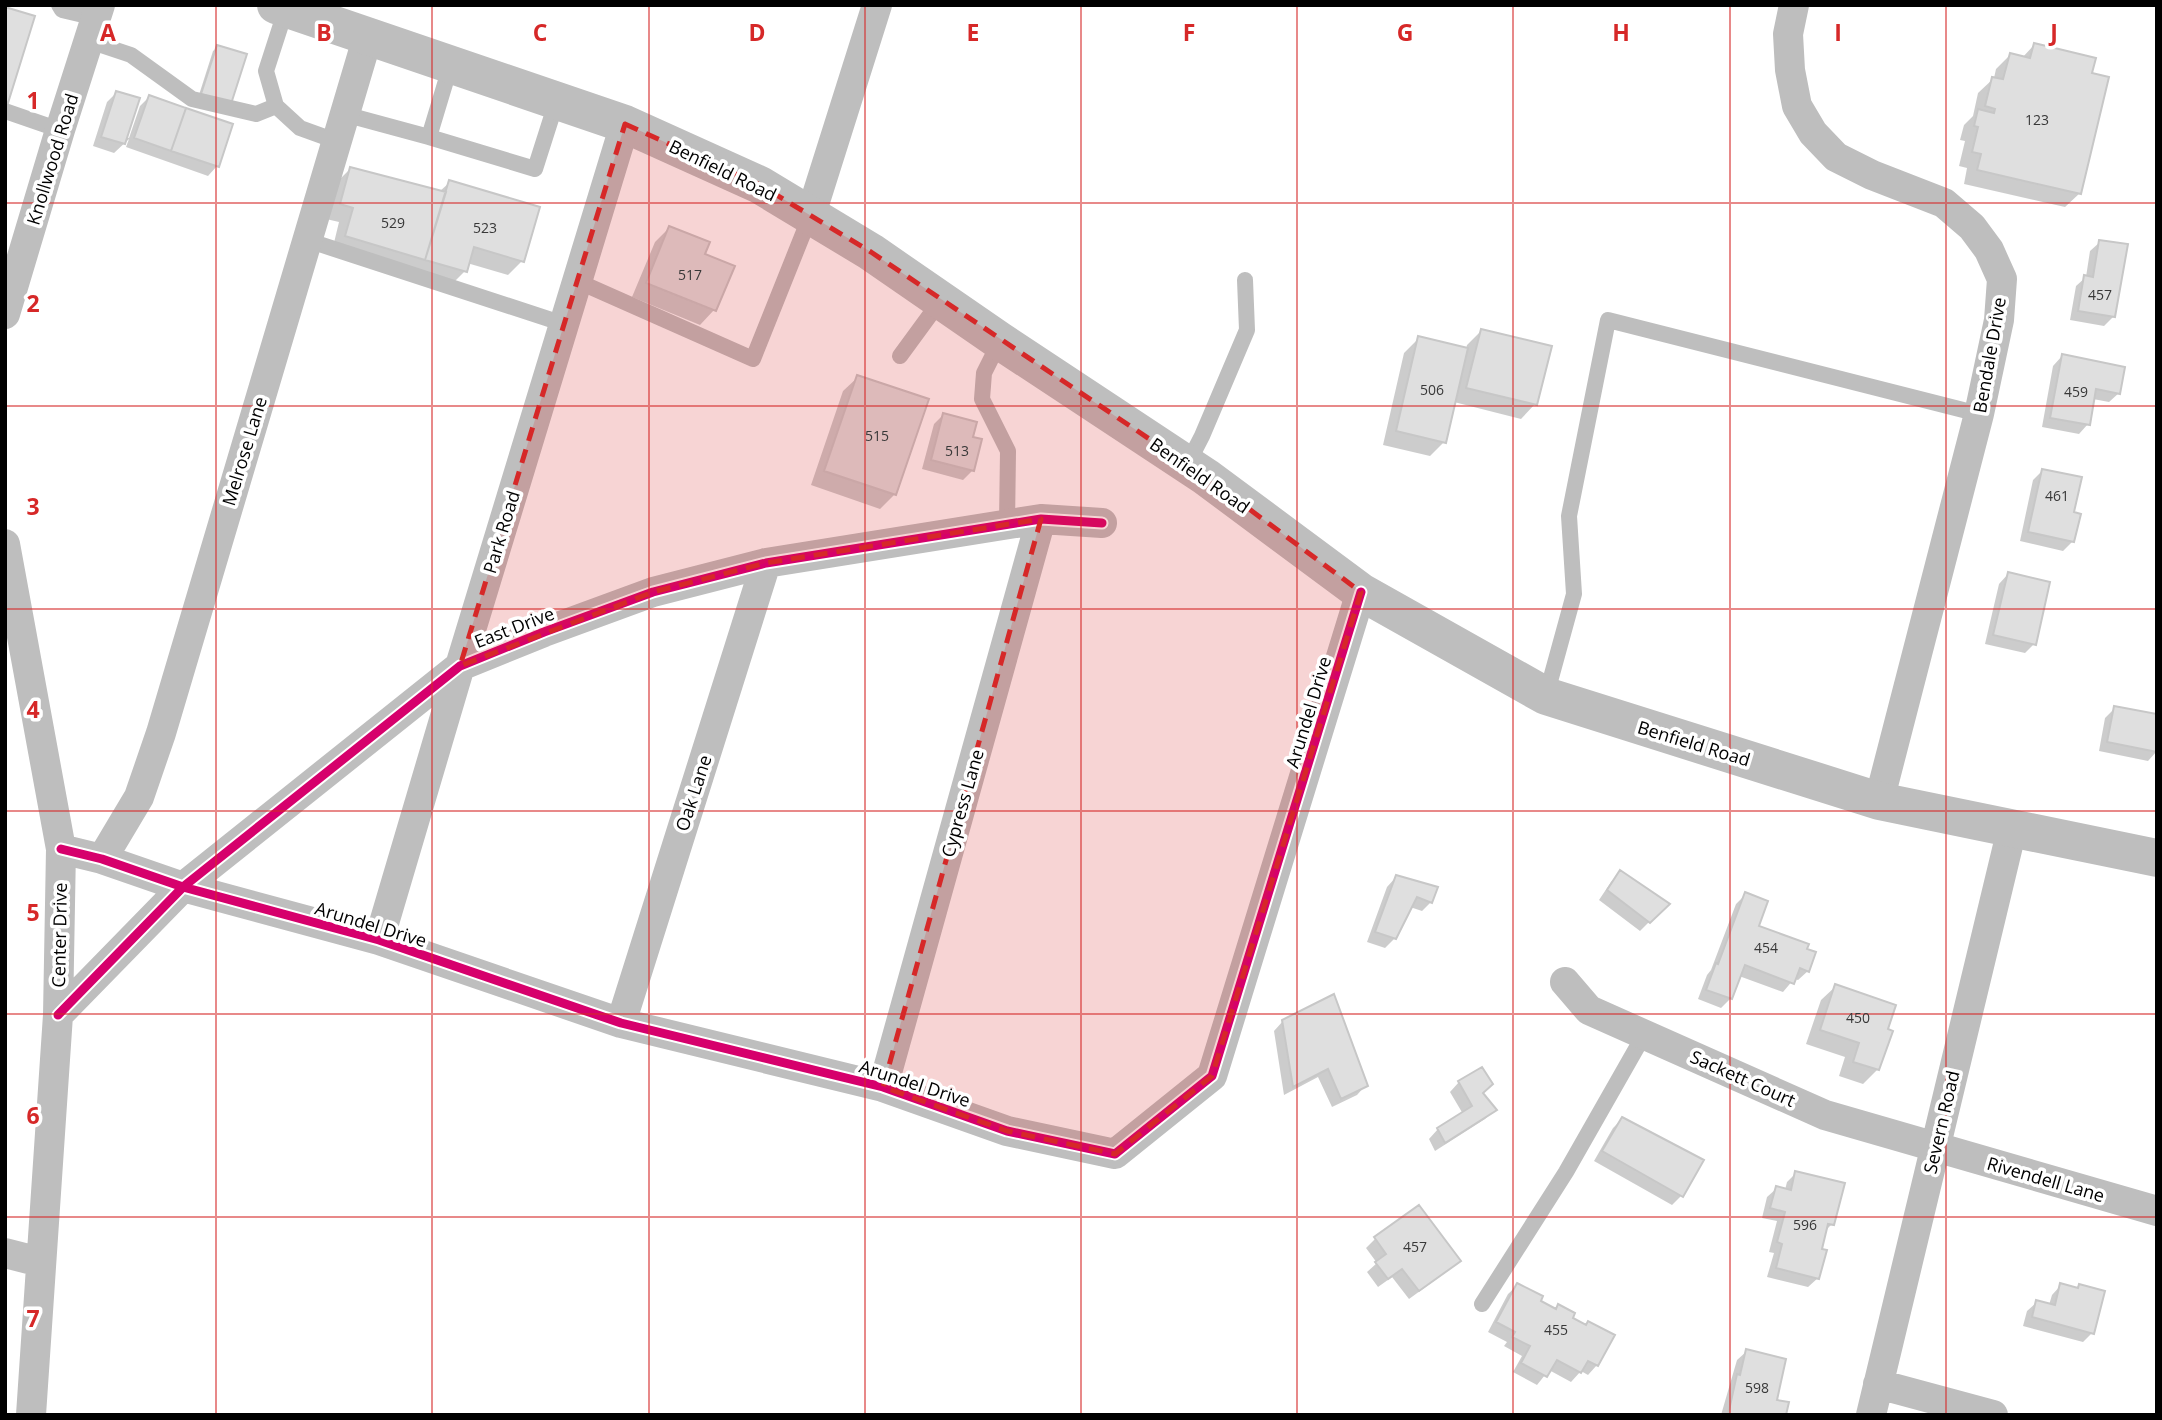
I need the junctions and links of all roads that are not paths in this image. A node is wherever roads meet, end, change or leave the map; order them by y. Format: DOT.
graph roads {
  1 [pos="59,5"];
  2 [pos="877,5"];
  3 [pos="1794,5"];
  4 [pos="281,7"];
  5 [pos="95,22"];
  6 [pos="368,36"];
  7 [pos="451,64"];
  8 [pos="557,100"];
  9 [pos="276,106"];
  10 [pos="5,111"];
  11 [pos="625,124"];
  12 [pos="340,128"];
  13 [pos="60,130"];
  14 [pos="429,137"];
  15 [pos="811,214"];
  16 [pos="307,240"];
  17 [pos="1245,280"];
  18 [pos="577,281"];
  19 [pos="941,300"];
  20 [pos="5,314"];
  21 [pos="564,324"];
  22 [pos="1000,341"];
  23 [pos="901,356"];
  24 [pos="1979,414"];
  25 [pos="1187,465"];
  26 [pos="1041,519"];
  27 [pos="1102,523"];
  28 [pos="1007,525"];
  29 [pos="7,558"];
  30 [pos="766,564"];
  31 [pos="1361,592"];
  32 [pos="460,666"];
  33 [pos="1546,696"];
  34 [pos="1879,801"];
  35 [pos="2012,829"];
  36 [pos="61,849"];
  37 [pos="2157,858"];
  38 [pos="102,859"];
  39 [pos="183,887"];
  40 [pos="379,940"];
  41 [pos="1565,982"];
  42 [pos="58,1015"];
  43 [pos="621,1023"];
  44 [pos="1644,1035"];
  45 [pos="883,1087"];
  46 [pos="1935,1146"];
  47 [pos="2157,1211"];
  48 [pos="5,1254"];
  49 [pos="40,1262"];
  50 [pos="1482,1304"];
  51 [pos="1878,1384"];
  52 [pos="30,1415"];
  53 [pos="1871,1415"];
  54 [pos="1993,1415"];
  1 -- 5 [label="lane"];
  2 -- 15 [label="street"];
  3 -- 24 [label="street, Bendale Drive"];
  4 -- 6 [label="main road, Benfield Road"];
  4 -- 9 [label="lane"];
  5 -- 9 [label="lane"];
  5 -- 13 [label="street, Knollwood Road"];
  6 -- 7 [label="main road, Benfield Road"];
  6 -- 12 [label="street, Melrose Lane"];
  7 -- 8 [label="main road, Benfield Road"];
  7 -- 14 [label="lane"];
  8 -- 11 [label="main road, Benfield Road"];
  8 -- 14 [label="lane"];
  9 -- 12 [label="lane"];
  10 -- 13 [label="lane"];
  11 -- 15 [label="main road, Benfield Road"];
  11 -- 18 [label="street, Park Road"];
  12 -- 14 [label="lane"];
  12 -- 16 [label="street, Melrose Lane"];
  13 -- 20 [label="street, Knollwood Road"];
  15 -- 18 [label="lane"];
  15 -- 19 [label="main road, Benfield Road"];
  16 -- 21 [label="lane"];
  16 -- 38 [label="street, Melrose Lane"];
  17 -- 25 [label="lane"];
  18 -- 21 [label="street, Park Road"];
  19 -- 22 [label="main road, Benfield Road"];
  19 -- 23 [label="lane"];
  21 -- 32 [label="street, Park Road"];
  22 -- 25 [label="main road, Benfield Road"];
  22 -- 28 [label="lane"];
  24 -- 33 [label="lane"];
  24 -- 34 [label="street, Bendale Drive"];
  25 -- 31 [label="main road, Benfield Road"];
  26 -- 27 [label="street, East Drive"];
  26 -- 28 [label="street, East Drive"];
  26 -- 45 [label="street, Cypress Lane"];
  28 -- 30 [label="street, East Drive"];
  29 -- 36 [label="street, Center Drive"];
  30 -- 32 [label="street, East Drive"];
  30 -- 43 [label="street, Oak Lane"];
  31 -- 33 [label="main road, Benfield Road"];
  31 -- 45 [label="street, Arundel Drive"];
  32 -- 39 [label="street, East Drive"];
  32 -- 40 [label="street, Park Road"];
  33 -- 34 [label="main road, Benfield Road"];
  34 -- 35 [label="main road, Benfield Road"];
  35 -- 37 [label="main road, Benfield Road"];
  35 -- 46 [label="street, Severn Road"];
  36 -- 38 [label="street, Arundel Drive"];
  36 -- 42 [label="street, Center Drive"];
  38 -- 39 [label="street, Arundel Drive"];
  39 -- 40 [label="street, Arundel Drive"];
  39 -- 42 [label="street, East Drive"];
  40 -- 43 [label="street, Arundel Drive"];
  41 -- 44 [label="street, Sackett Court"];
  42 -- 49 [label="street, Center Drive"];
  43 -- 45 [label="street, Arundel Drive"];
  44 -- 46 [label="street, Sackett Court"];
  44 -- 50 [label="lane"];
  46 -- 47 [label="street, Rivendell Lane"];
  46 -- 51 [label="street, Severn Road"];
  48 -- 49 [label="street"];
  49 -- 52 [label="street, Center Drive"];
  51 -- 53 [label="street, Severn Road"];
  51 -- 54 [label="street"];
}
